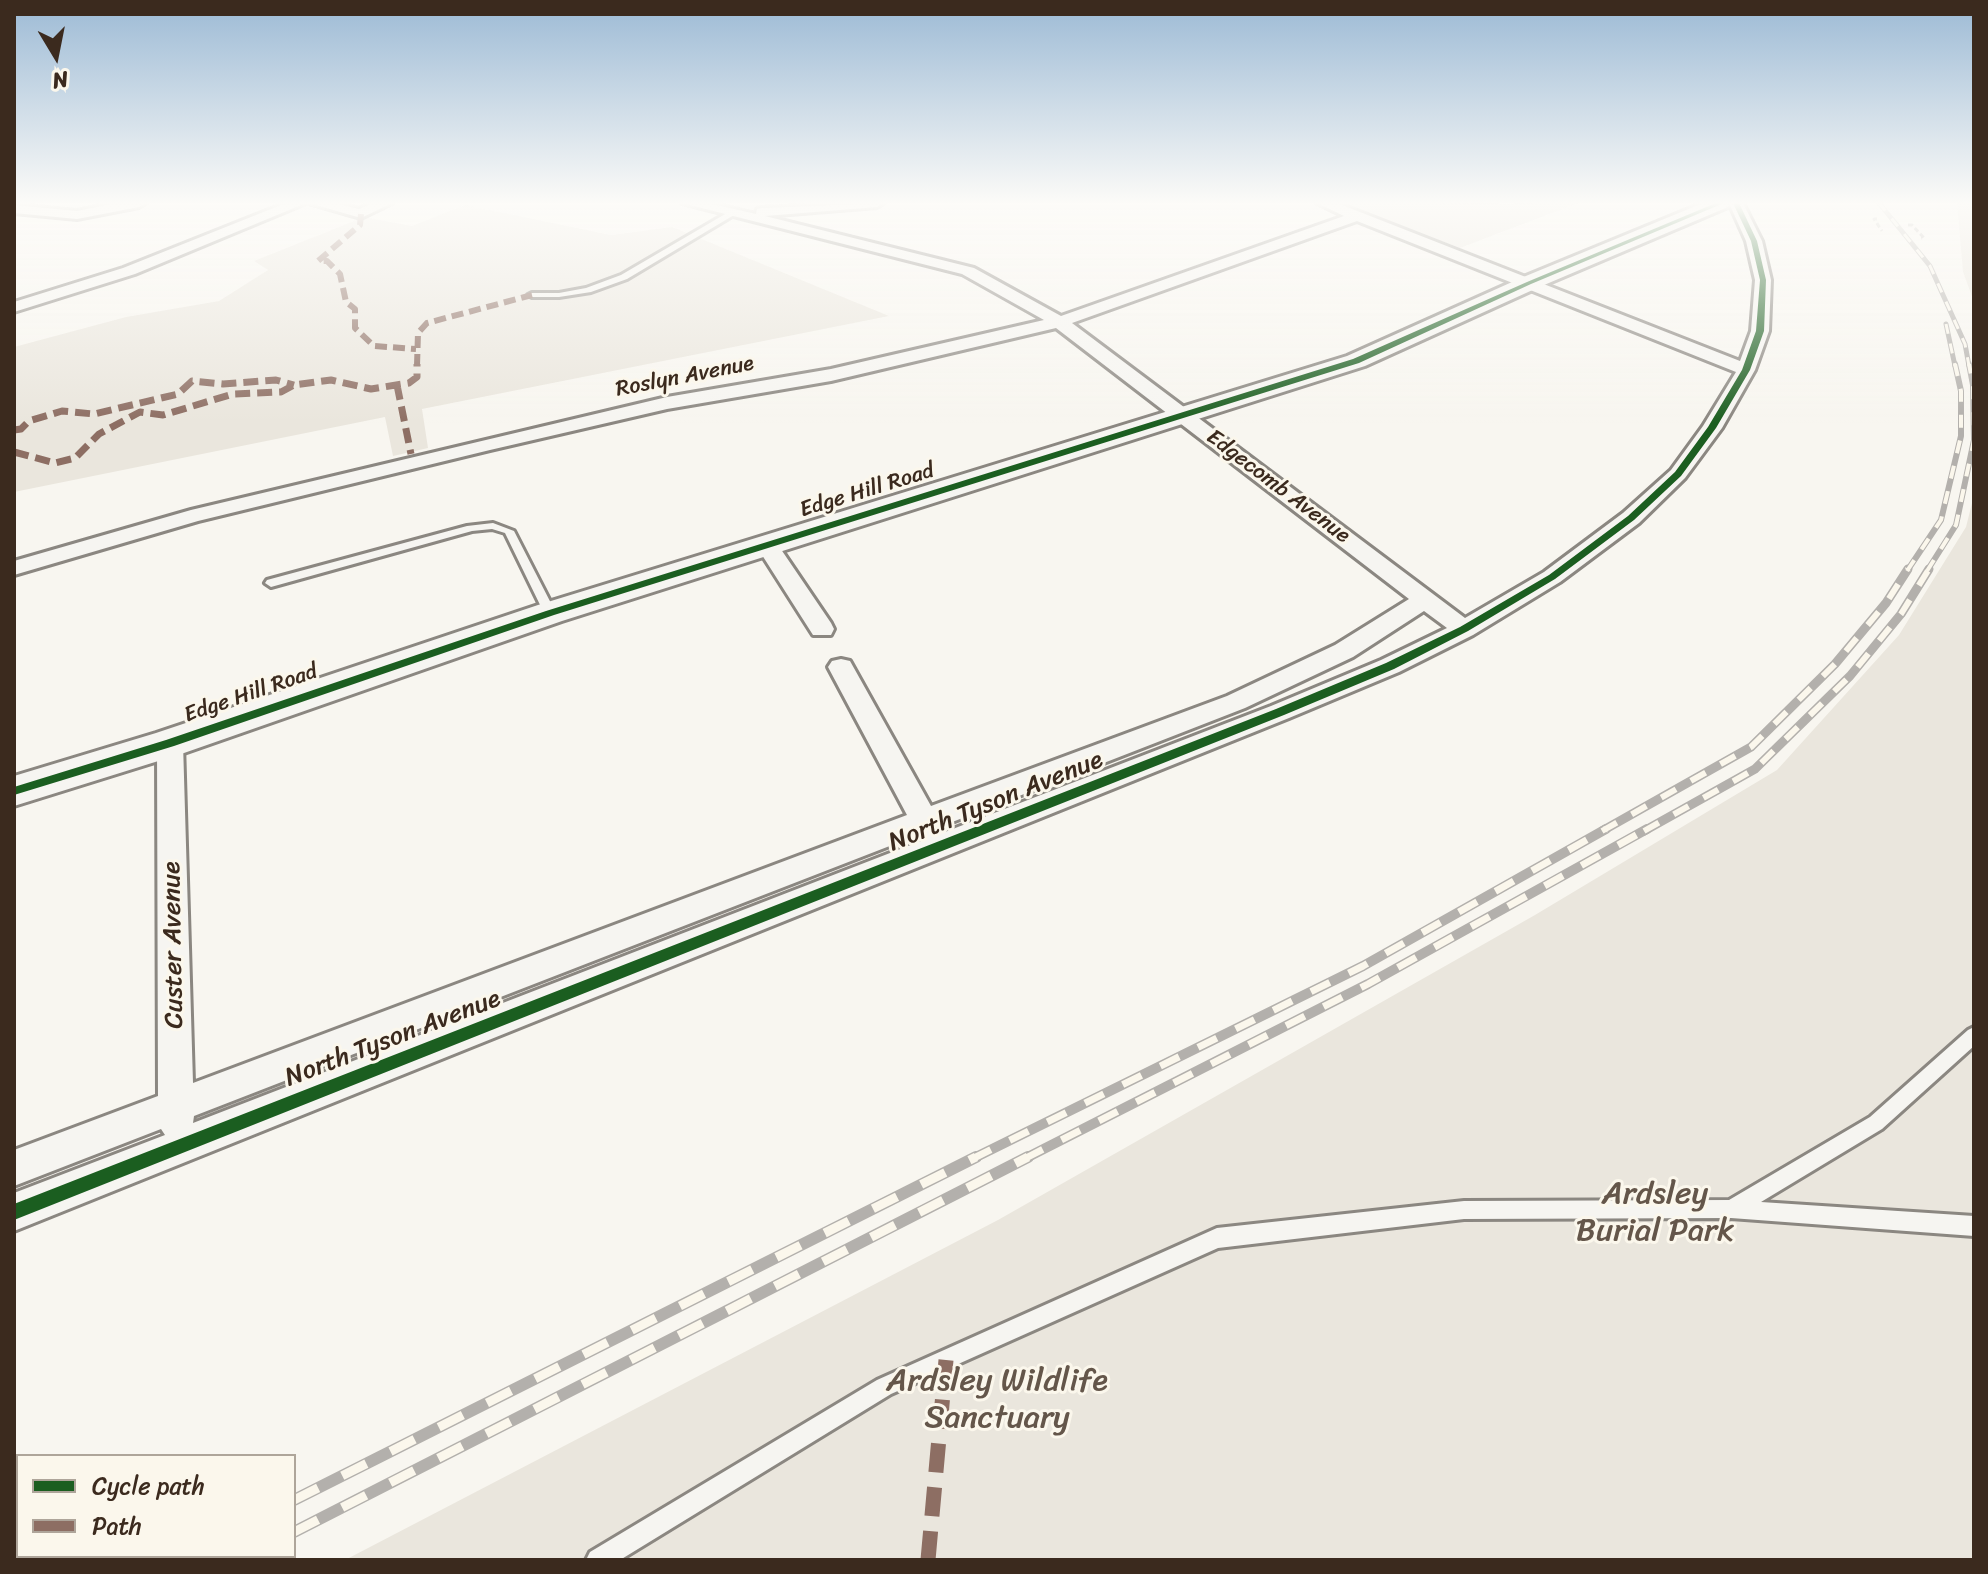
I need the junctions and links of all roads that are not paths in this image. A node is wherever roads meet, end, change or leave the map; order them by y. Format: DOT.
graph roads {
  1 [pos="112,276"];
  2 [pos="625,276"];
  3 [pos="979,276"];
  4 [pos="1187,276"];
  5 [pos="1512,276"];
  6 [pos="1545,276"];
  7 [pos="1762,276"];
  8 [pos="1529,283"];
  9 [pos="532,295"];
  10 [pos="14,307"];
  11 [pos="1059,322"];
  12 [pos="1746,370"];
  13 [pos="1184,416"];
  14 [pos="766,544"];
  15 [pos="14,568"];
  16 [pos="271,583"];
  17 [pos="1426,599"];
  18 [pos="550,613"];
  19 [pos="822,629"];
  20 [pos="1464,629"];
  21 [pos="841,667"];
  22 [pos="1280,712"];
  23 [pos="1195,718"];
  24 [pos="170,743"];
  25 [pos="14,791"];
  26 [pos="924,819"];
  27 [pos="940,848"];
  28 [pos="1974,1035"];
  29 [pos="177,1105"];
  30 [pos="176,1148"];
  31 [pos="14,1168"];
  32 [pos="1731,1209"];
  33 [pos="14,1212"];
  34 [pos="1974,1226"];
  35 [pos="598,1560"];
  1 -- 10 [label="street"];
  2 -- 9 [label="lane"];
  3 -- 11 [label="street, Edgecomb Avenue"];
  4 -- 11 [label="street, Roslyn Avenue"];
  5 -- 8 [label="street"];
  6 -- 8 [label="street, Edge Hill Road"];
  7 -- 12 [label="street, North Tyson Avenue"];
  8 -- 12 [label="street"];
  8 -- 13 [label="street, Edge Hill Road"];
  11 -- 13 [label="street, Edgecomb Avenue"];
  11 -- 15 [label="street, Roslyn Avenue"];
  12 -- 20 [label="street, North Tyson Avenue"];
  13 -- 14 [label="street, Edge Hill Road"];
  13 -- 17 [label="street, Edgecomb Avenue"];
  14 -- 18 [label="street, Edge Hill Road"];
  14 -- 19 [label="street"];
  16 -- 18 [label="lane"];
  17 -- 20 [label="street, Edgecomb Avenue"];
  17 -- 23 [label="street, North Tyson Avenue"];
  18 -- 24 [label="street, Edge Hill Road"];
  20 -- 22 [label="street, North Tyson Avenue"];
  21 -- 26 [label="street"];
  22 -- 23 [label="street, North Tyson Avenue"];
  22 -- 27 [label="street, North Tyson Avenue"];
  23 -- 26 [label="street, North Tyson Avenue"];
  24 -- 25 [label="street, Edge Hill Road"];
  24 -- 29 [label="street, Custer Avenue"];
  26 -- 27 [label="street"];
  26 -- 29 [label="street, North Tyson Avenue"];
  27 -- 30 [label="street, North Tyson Avenue"];
  28 -- 32 [label="lane"];
  29 -- 30 [label="street, Custer Avenue"];
  29 -- 31 [label="street, North Tyson Avenue"];
  30 -- 33 [label="street, North Tyson Avenue"];
  32 -- 34 [label="lane"];
  32 -- 35 [label="lane"];
}
